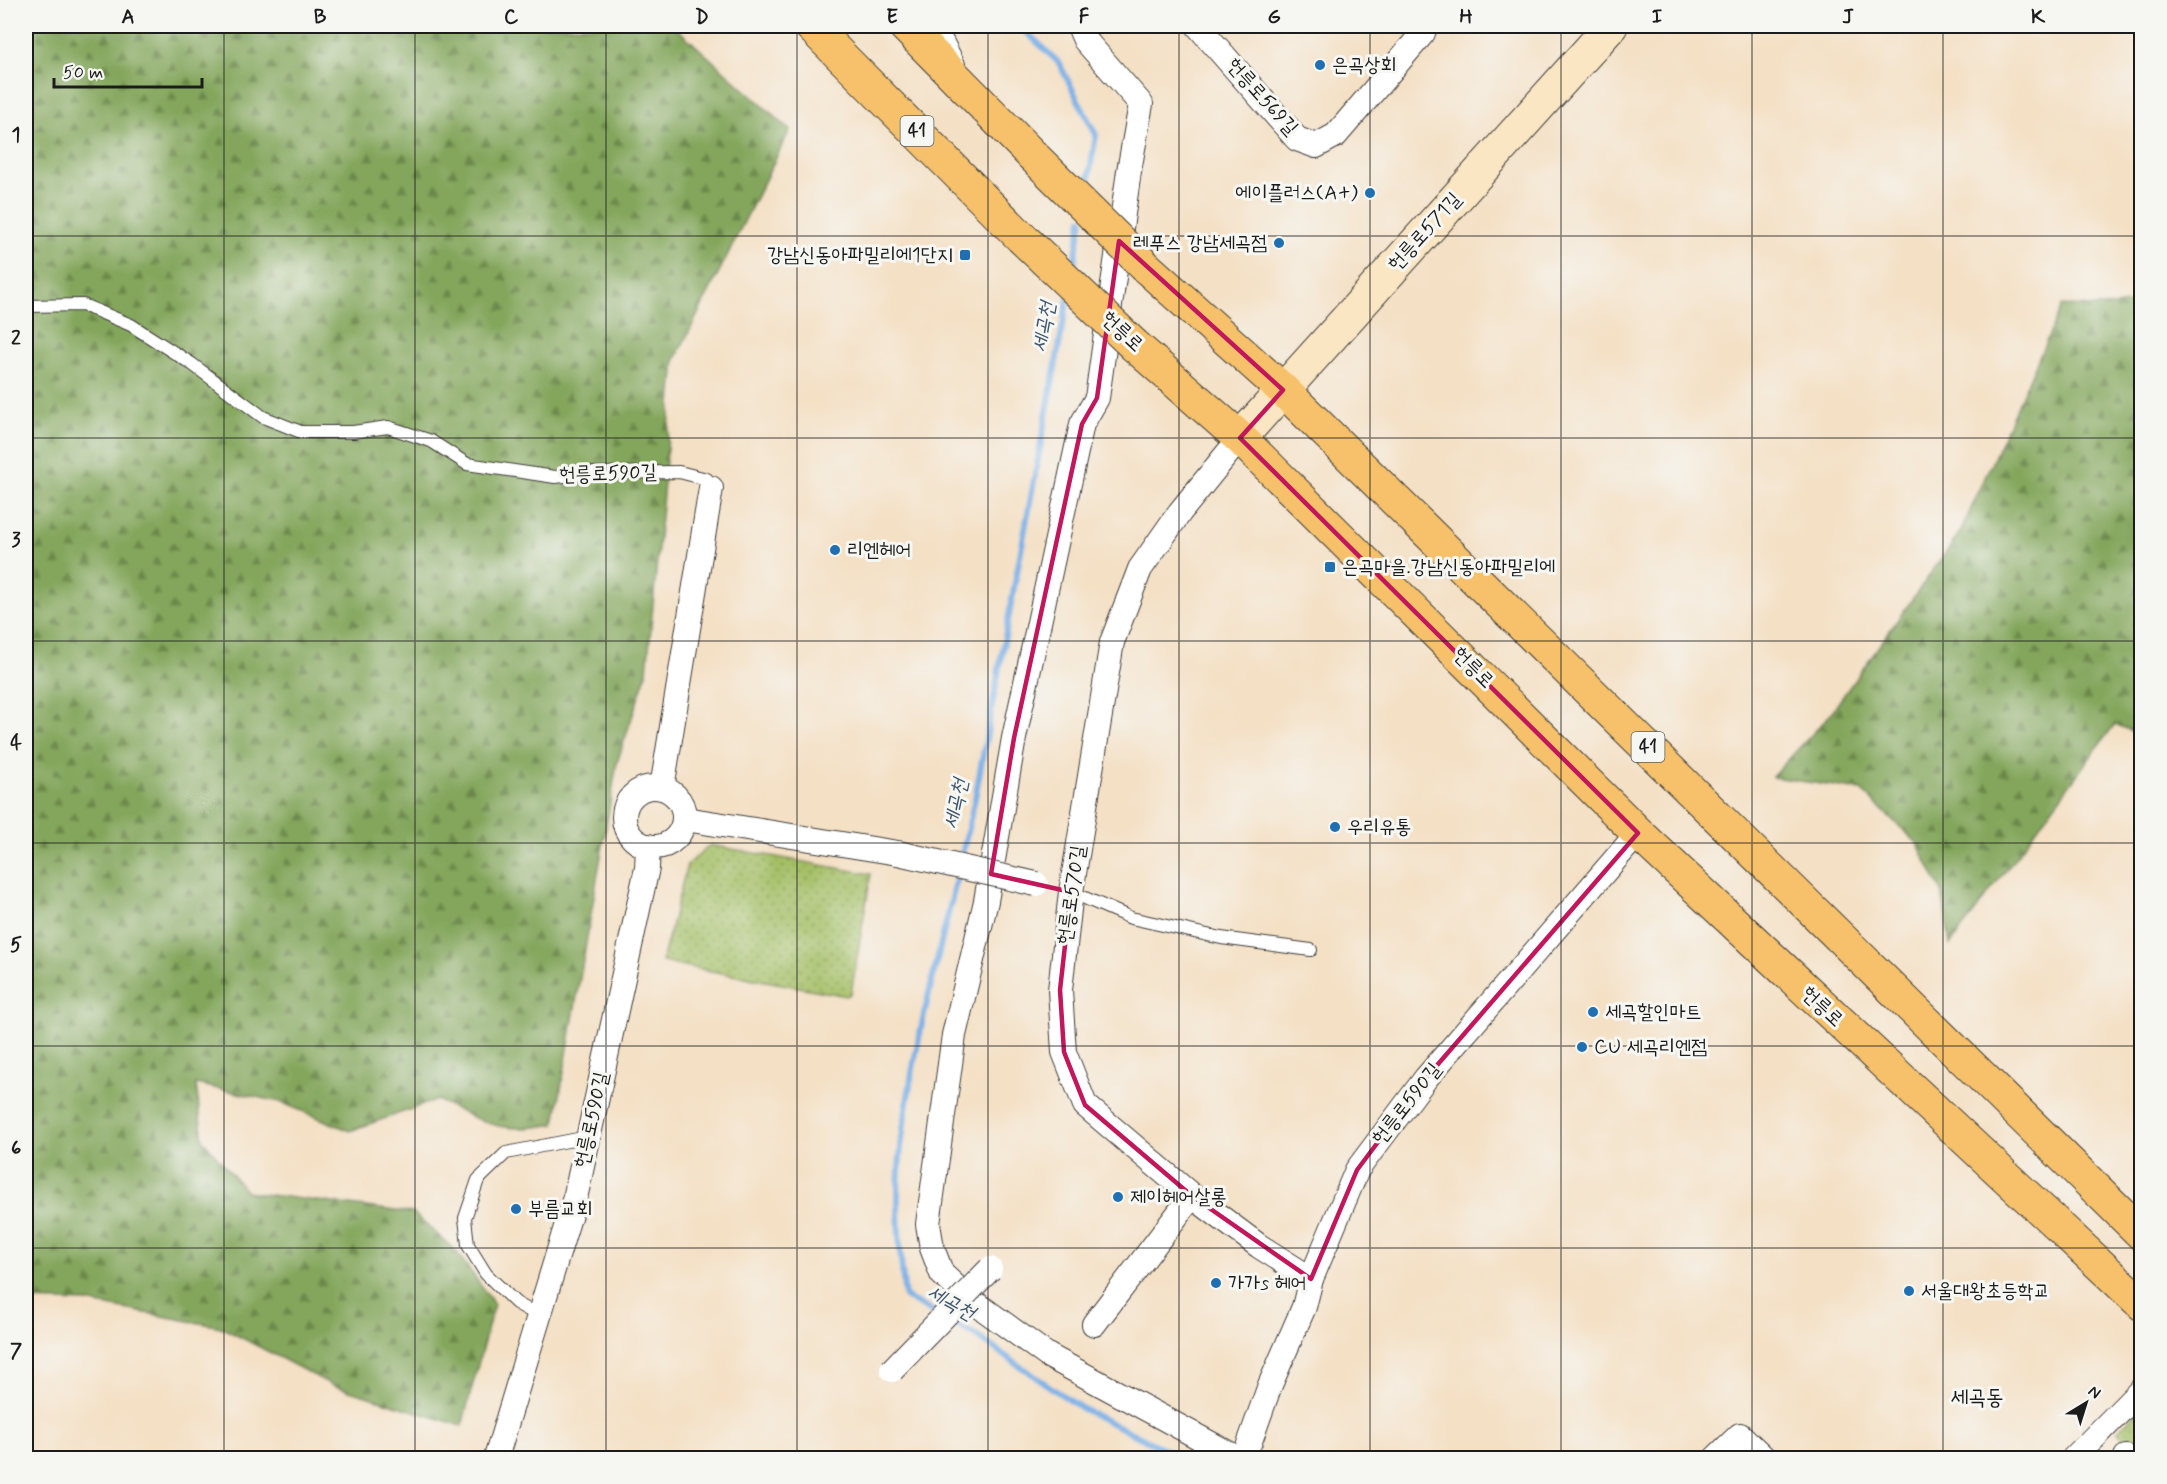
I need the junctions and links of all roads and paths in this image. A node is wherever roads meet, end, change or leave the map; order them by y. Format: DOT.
graph roads {
  1 [pos="812,26"];
  2 [pos="905,26"];
  3 [pos="933,26"];
  4 [pos="1079,26"];
  5 [pos="1198,26"];
  6 [pos="1425,26"];
  7 [pos="1611,26"];
  8 [pos="963,83"];
  9 [pos="26,306"];
  10 [pos="1283,390"];
  11 [pos="1240,438"];
  12 [pos="711,488"];
  13 [pos="662,788"];
  14 [pos="686,819"];
  15 [pos="1638,833"];
  16 [pos="648,846"];
  17 [pos="1071,892"];
  18 [pos="1311,950"];
  19 [pos="588,1137"];
  20 [pos="1192,1196"];
  21 [pos="2142,1234"];
  22 [pos="990,1269"];
  23 [pos="1311,1279"];
  24 [pos="2142,1304"];
  25 [pos="539,1316"];
  26 [pos="1094,1324"];
  27 [pos="892,1370"];
  28 [pos="2142,1389"];
  29 [pos="496,1458"];
  30 [pos="1237,1458"];
  31 [pos="1244,1458"];
  32 [pos="1716,1458"];
  33 [pos="1764,1458"];
  34 [pos="2074,1458"];
  1 -- 11 [label="main road, 헌릉로 / 41, bridge"];
  2 -- 8 [label="main road, 41"];
  3 -- 8 [label="street"];
  4 -- 30 [label="street"];
  5 -- 6 [label="street, 헌릉로569길"];
  7 -- 10 [label="street, 헌릉로571길"];
  8 -- 10 [label="main road, 41, bridge"];
  9 -- 12 [label="lane, 헌릉로590길"];
  10 -- 11 [label="street, 헌릉로571길"];
  10 -- 21 [label="main road, 41"];
  11 -- 15 [label="main road, 헌릉로 / 41"];
  11 -- 17 [label="street, 헌릉로570길"];
  12 -- 13 [label="street, 헌릉로590길"];
  13 -- 14 [label="street"];
  13 -- 16 [label="street"];
  14 -- 16 [label="street"];
  14 -- 17 [label="street, bridge"];
  15 -- 23 [label="street, 헌릉로590길"];
  15 -- 24 [label="main road, 헌릉로 / 41"];
  16 -- 19 [label="street, 헌릉로590길"];
  17 -- 18 [label="lane"];
  17 -- 20 [label="street, 헌릉로570길"];
  19 -- 25 [label="street, 헌릉로590길"];
  19 -- 25 [label="lane"];
  20 -- 23 [label="street, 헌릉로570길"];
  20 -- 26 [label="street"];
  22 -- 27 [label="street, bridge"];
  23 -- 31 [label="street, 헌릉로590길"];
  25 -- 29 [label="street, 헌릉로590길"];
  28 -- 34 [label="street"];
  32 -- 33 [label="street"];
}
